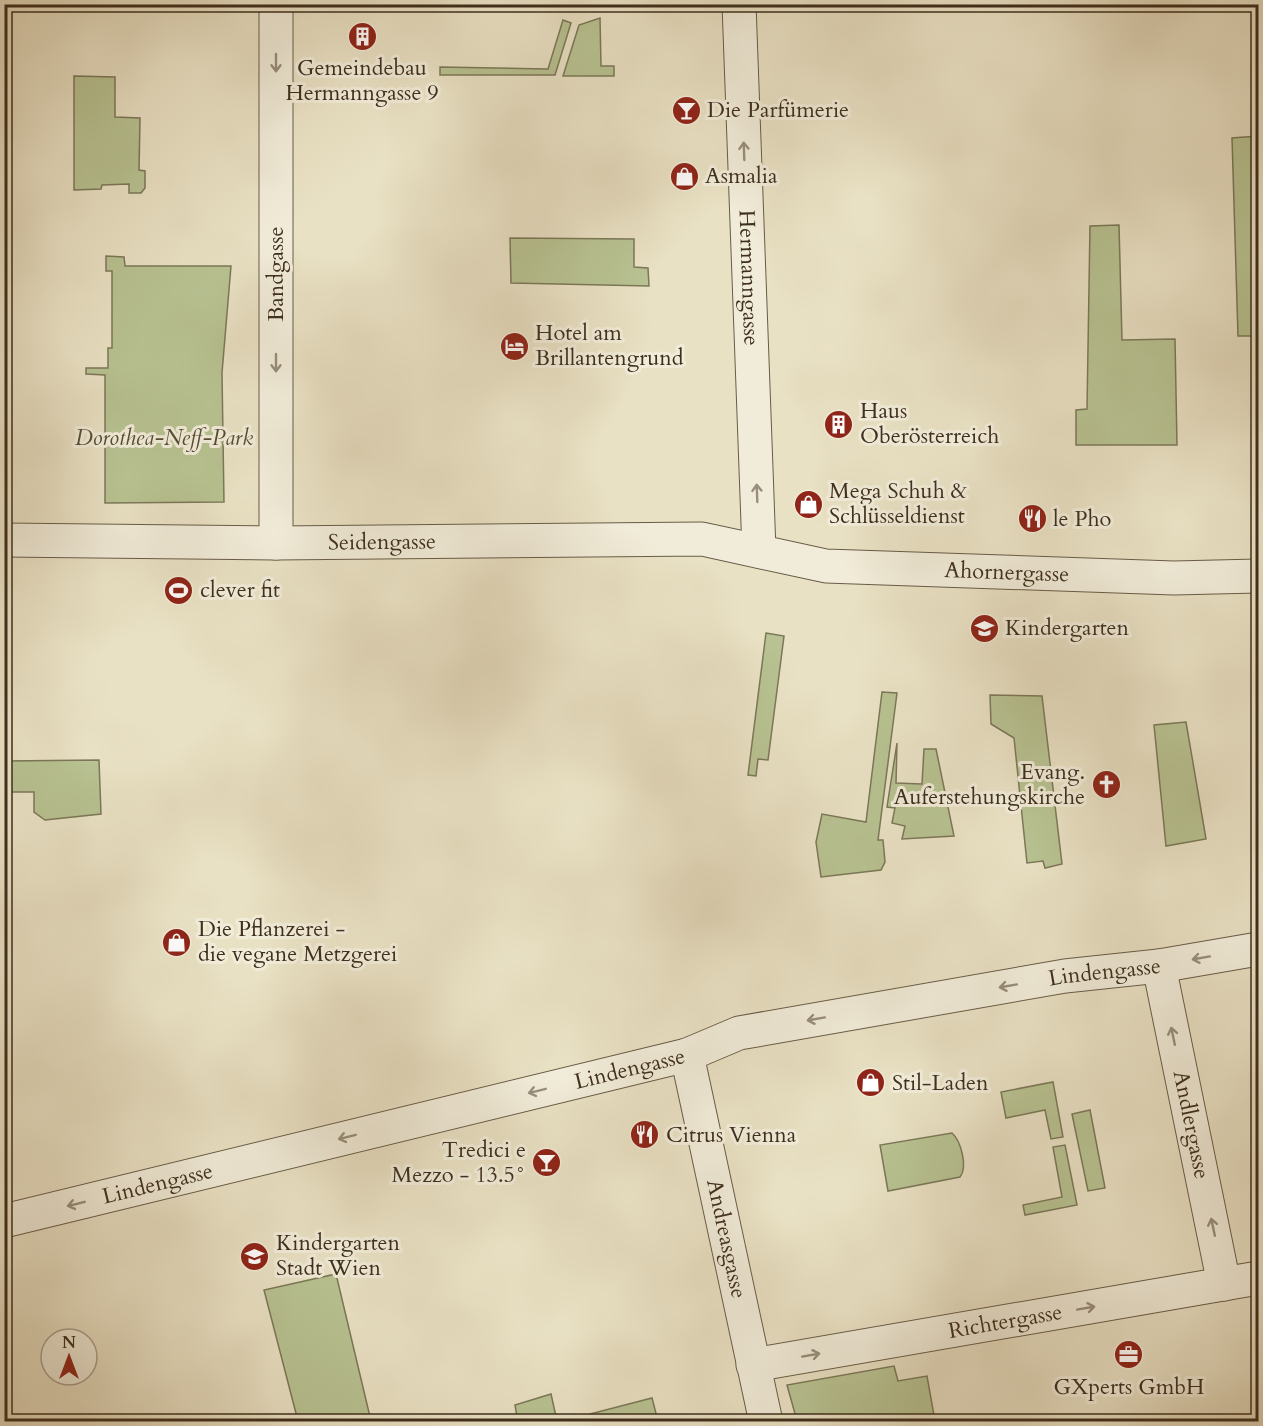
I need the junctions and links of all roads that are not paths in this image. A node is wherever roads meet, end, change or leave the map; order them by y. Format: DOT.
graph roads {
  1 [pos="276,4"];
  2 [pos="739,4"];
  3 [pos="4,540"];
  4 [pos="276,543"];
  5 [pos="759,551"];
  6 [pos="1258,576"];
  7 [pos="1258,949"];
  8 [pos="1159,966"];
  9 [pos="687,1055"];
  10 [pos="4,1221"];
  11 [pos="1258,1278"];
  12 [pos="1224,1284"];
  13 [pos="753,1365"];
  14 [pos="766,1422"];
  1 -- 4 [label="street, Bandgasse, one-way"];
  5 -- 2 [label="street, Hermanngasse, one-way"];
  3 -- 4 [label="street, Seidengasse"];
  4 -- 5 [label="street, Seidengasse"];
  5 -- 6 [label="street, Ahornergasse"];
  7 -- 8 [label="street, Lindengasse, one-way"];
  8 -- 9 [label="street, Lindengasse, one-way"];
  12 -- 8 [label="street, Andlergasse, one-way"];
  9 -- 10 [label="street, Lindengasse, one-way"];
  9 -- 13 [label="street, Andreasgasse"];
  11 -- 12 [label="street, Richtergasse"];
  13 -- 12 [label="street, Richtergasse, one-way"];
  13 -- 14 [label="street, Andreasgasse"];
}
